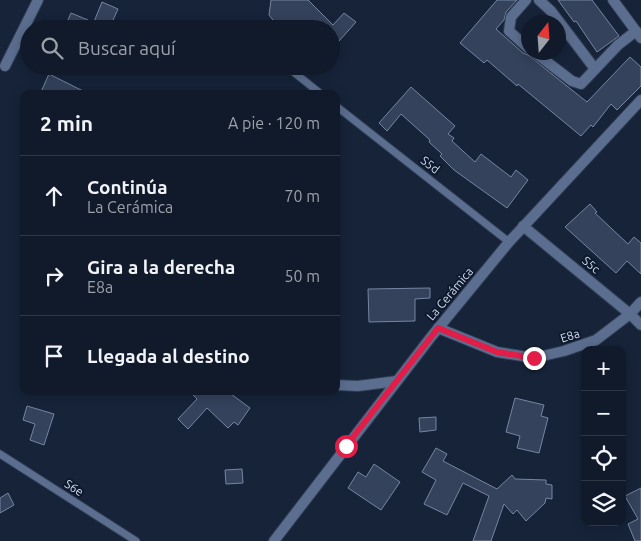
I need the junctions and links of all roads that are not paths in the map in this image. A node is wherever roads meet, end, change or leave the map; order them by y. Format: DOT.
graph roads {
  1 [pos="38,0"];
  2 [pos="526,0"];
  3 [pos="539,0"];
  4 [pos="613,0"];
  5 [pos="28,20"];
  6 [pos="639,34"];
  7 [pos="20,36"];
  8 [pos="521,42"];
  9 [pos="544,60"];
  10 [pos="5,66"];
  11 [pos="595,69"];
  12 [pos="297,75"];
  13 [pos="316,90"];
  14 [pos="641,100"];
  15 [pos="340,109"];
  16 [pos="522,226"];
  17 [pos="509,242"];
  18 [pos="641,302"];
  19 [pos="630,314"];
  20 [pos="641,326"];
  21 [pos="438,328"];
  22 [pos="397,381"];
  23 [pos="340,385"];
  24 [pos="0,454"];
  25 [pos="136,541"];
  26 [pos="274,541"];
  1 -- 5 [label="street"];
  2 -- 8 [label="street"];
  3 -- 11 [label="street"];
  4 -- 6 [label="street"];
  6 -- 11 [label="street"];
  7 -- 10 [label="street"];
  9 -- 11 [label="street"];
  12 -- 13 [label="lane"];
  14 -- 16 [label="street, La Cerámica"];
  15 -- 17 [label="lane, S5d"];
  16 -- 17 [label="street, La Cerámica"];
  16 -- 19 [label="street, S5c"];
  17 -- 21 [label="street, La Cerámica"];
  18 -- 19 [label="street, E8a"];
  19 -- 20 [label="street, S5c"];
  19 -- 21 [label="street, E8a"];
  21 -- 22 [label="street, La Cerámica"];
  22 -- 23 [label="street"];
  22 -- 26 [label="street, La Cerámica"];
  24 -- 25 [label="lane, S6e"];
}
